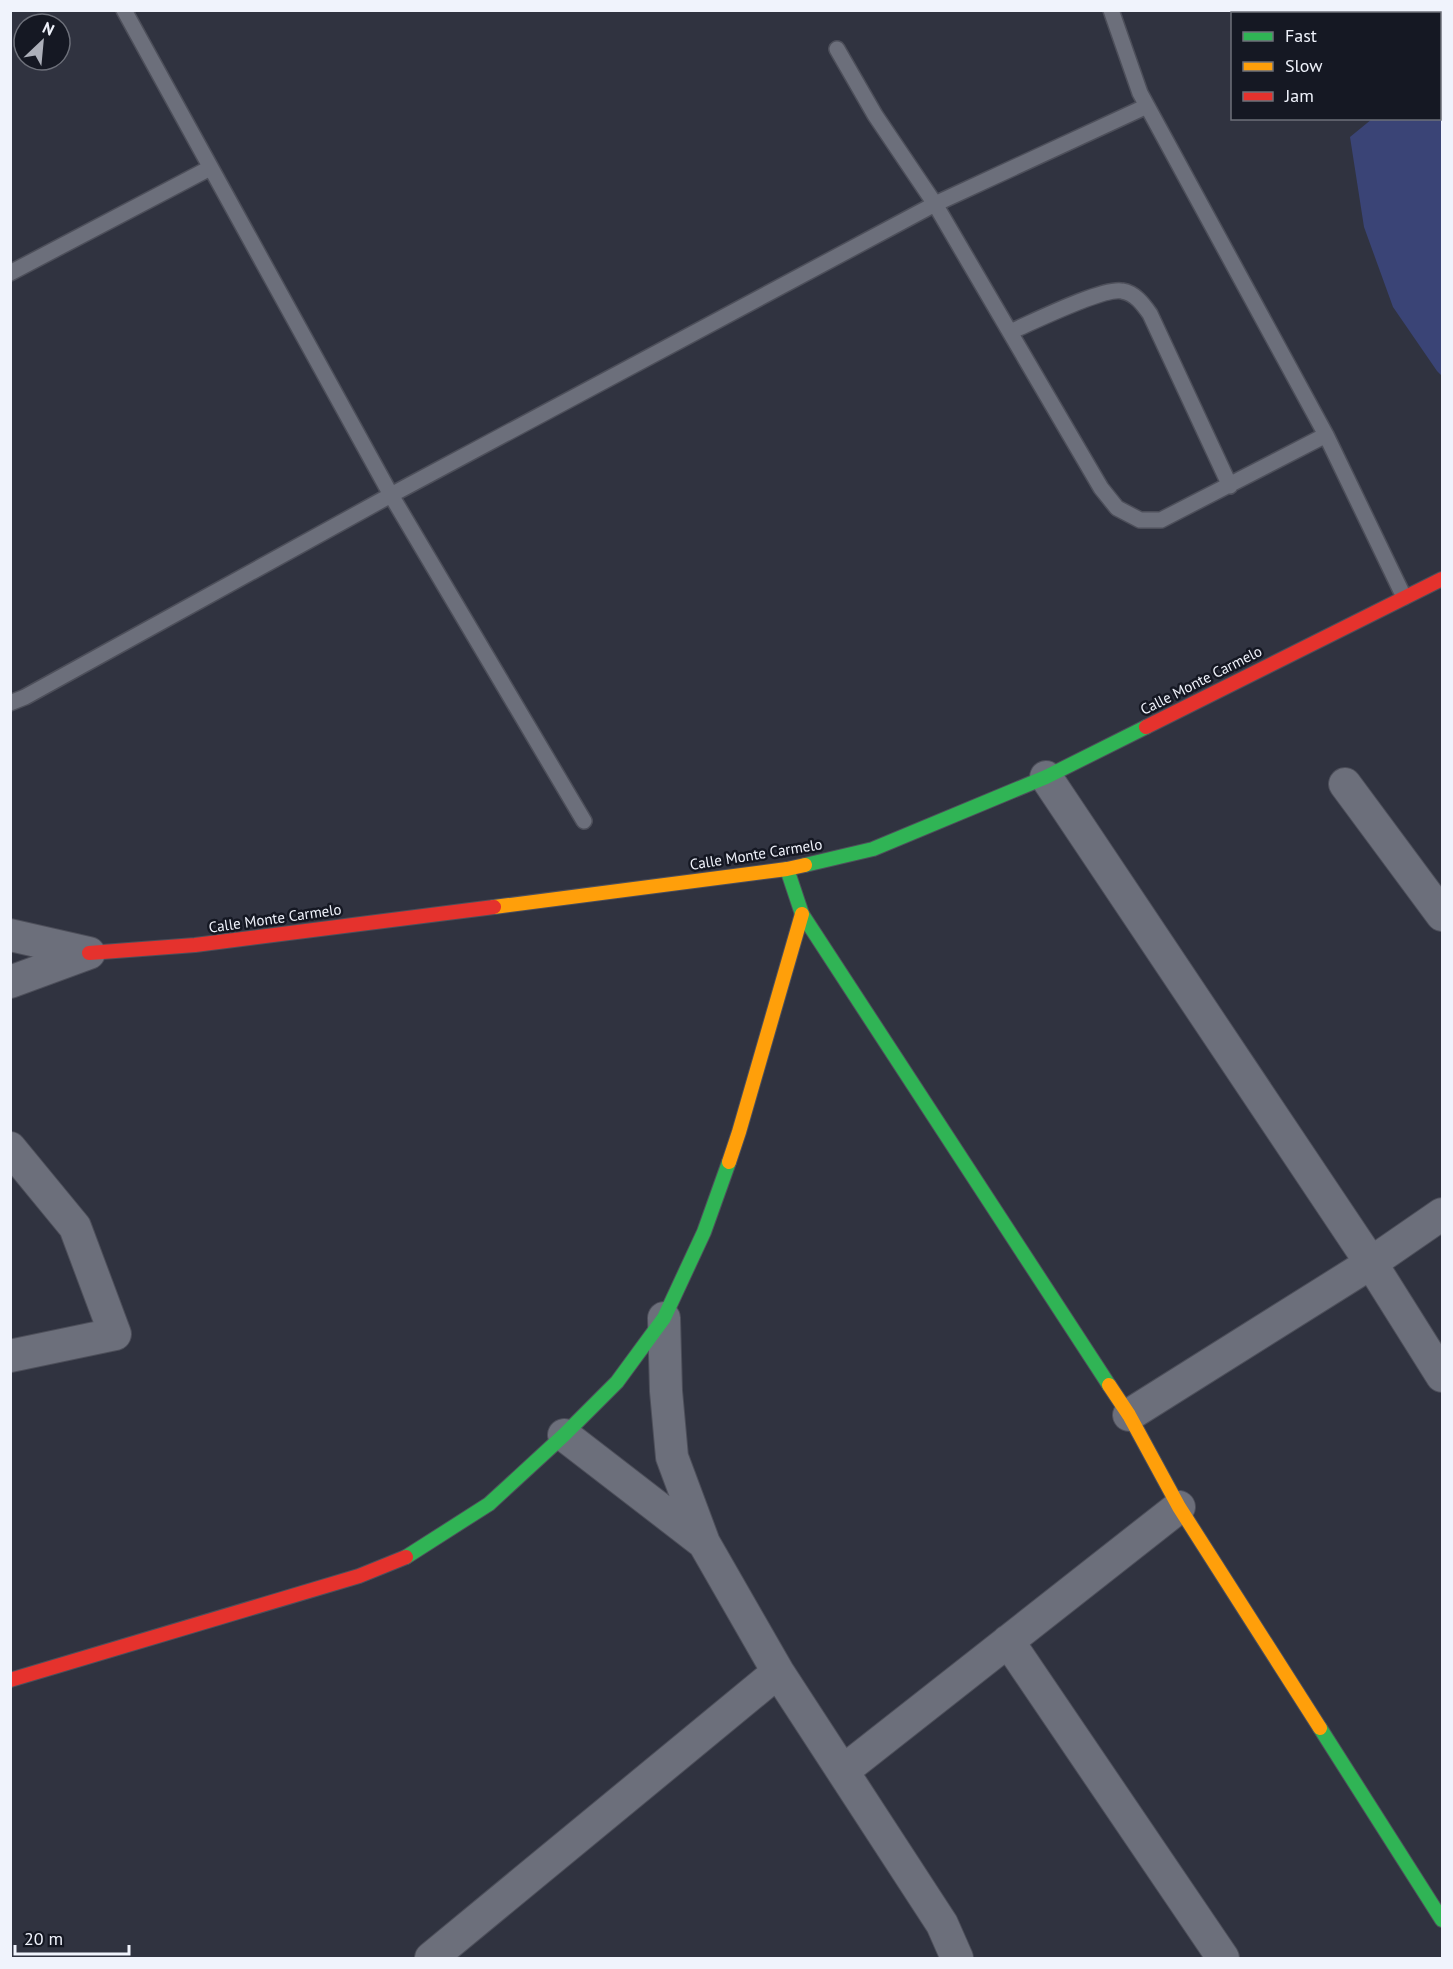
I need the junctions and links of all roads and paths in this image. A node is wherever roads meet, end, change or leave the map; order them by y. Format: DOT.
graph roads {
  1 [pos="124,10"];
  2 [pos="1111,10"];
  3 [pos="837,49"];
  4 [pos="1147,106"];
  5 [pos="210,168"];
  6 [pos="935,204"];
  7 [pos="10,273"];
  8 [pos="1010,332"];
  9 [pos="1326,435"];
  10 [pos="1230,486"];
  11 [pos="391,495"];
  12 [pos="1443,579"];
  13 [pos="1404,597"];
  14 [pos="10,703"];
  15 [pos="1046,777"];
  16 [pos="1345,784"];
  17 [pos="584,821"];
  18 [pos="787,869"];
  19 [pos="802,914"];
  20 [pos="1443,915"];
  21 [pos="10,935"];
  22 [pos="89,953"];
  23 [pos="10,982"];
  24 [pos="10,1148"];
  25 [pos="1443,1214"];
  26 [pos="1371,1263"];
  27 [pos="664,1318"];
  28 [pos="10,1356"];
  29 [pos="1443,1376"];
  30 [pos="1129,1415"];
  31 [pos="564,1435"];
  32 [pos="1179,1507"];
  33 [pos="704,1543"];
  34 [pos="1008,1641"];
  35 [pos="778,1672"];
  36 [pos="10,1680"];
  37 [pos="843,1771"];
  38 [pos="1443,1920"];
  39 [pos="443,1955"];
  40 [pos="957,1959"];
  41 [pos="1223,1959"];
  1 -- 5 [label="lane"];
  2 -- 4 [label="lane"];
  3 -- 6 [label="lane"];
  4 -- 6 [label="lane"];
  4 -- 9 [label="lane"];
  5 -- 7 [label="lane"];
  5 -- 11 [label="lane"];
  6 -- 8 [label="lane"];
  6 -- 11 [label="lane"];
  8 -- 10 [label="lane"];
  8 -- 10 [label="lane"];
  9 -- 10 [label="lane"];
  9 -- 13 [label="lane"];
  11 -- 14 [label="lane"];
  11 -- 17 [label="lane"];
  12 -- 13 [label="street, Calle Monte Carmelo"];
  13 -- 15 [label="street, Calle Monte Carmelo"];
  15 -- 18 [label="street, Calle Monte Carmelo"];
  15 -- 26 [label="street"];
  16 -- 20 [label="street"];
  18 -- 19 [label="street"];
  18 -- 22 [label="street, Calle Monte Carmelo"];
  19 -- 27 [label="street"];
  19 -- 30 [label="street"];
  21 -- 22 [label="street"];
  22 -- 23 [label="street"];
  24 -- 28 [label="street"];
  25 -- 26 [label="street"];
  26 -- 29 [label="street"];
  26 -- 30 [label="street"];
  27 -- 31 [label="street"];
  27 -- 33 [label="street"];
  30 -- 32 [label="street"];
  31 -- 33 [label="street"];
  31 -- 36 [label="street"];
  32 -- 34 [label="street"];
  32 -- 38 [label="street"];
  33 -- 35 [label="street"];
  34 -- 37 [label="street"];
  34 -- 41 [label="street"];
  35 -- 37 [label="street"];
  35 -- 39 [label="street"];
  37 -- 40 [label="street"];
}
